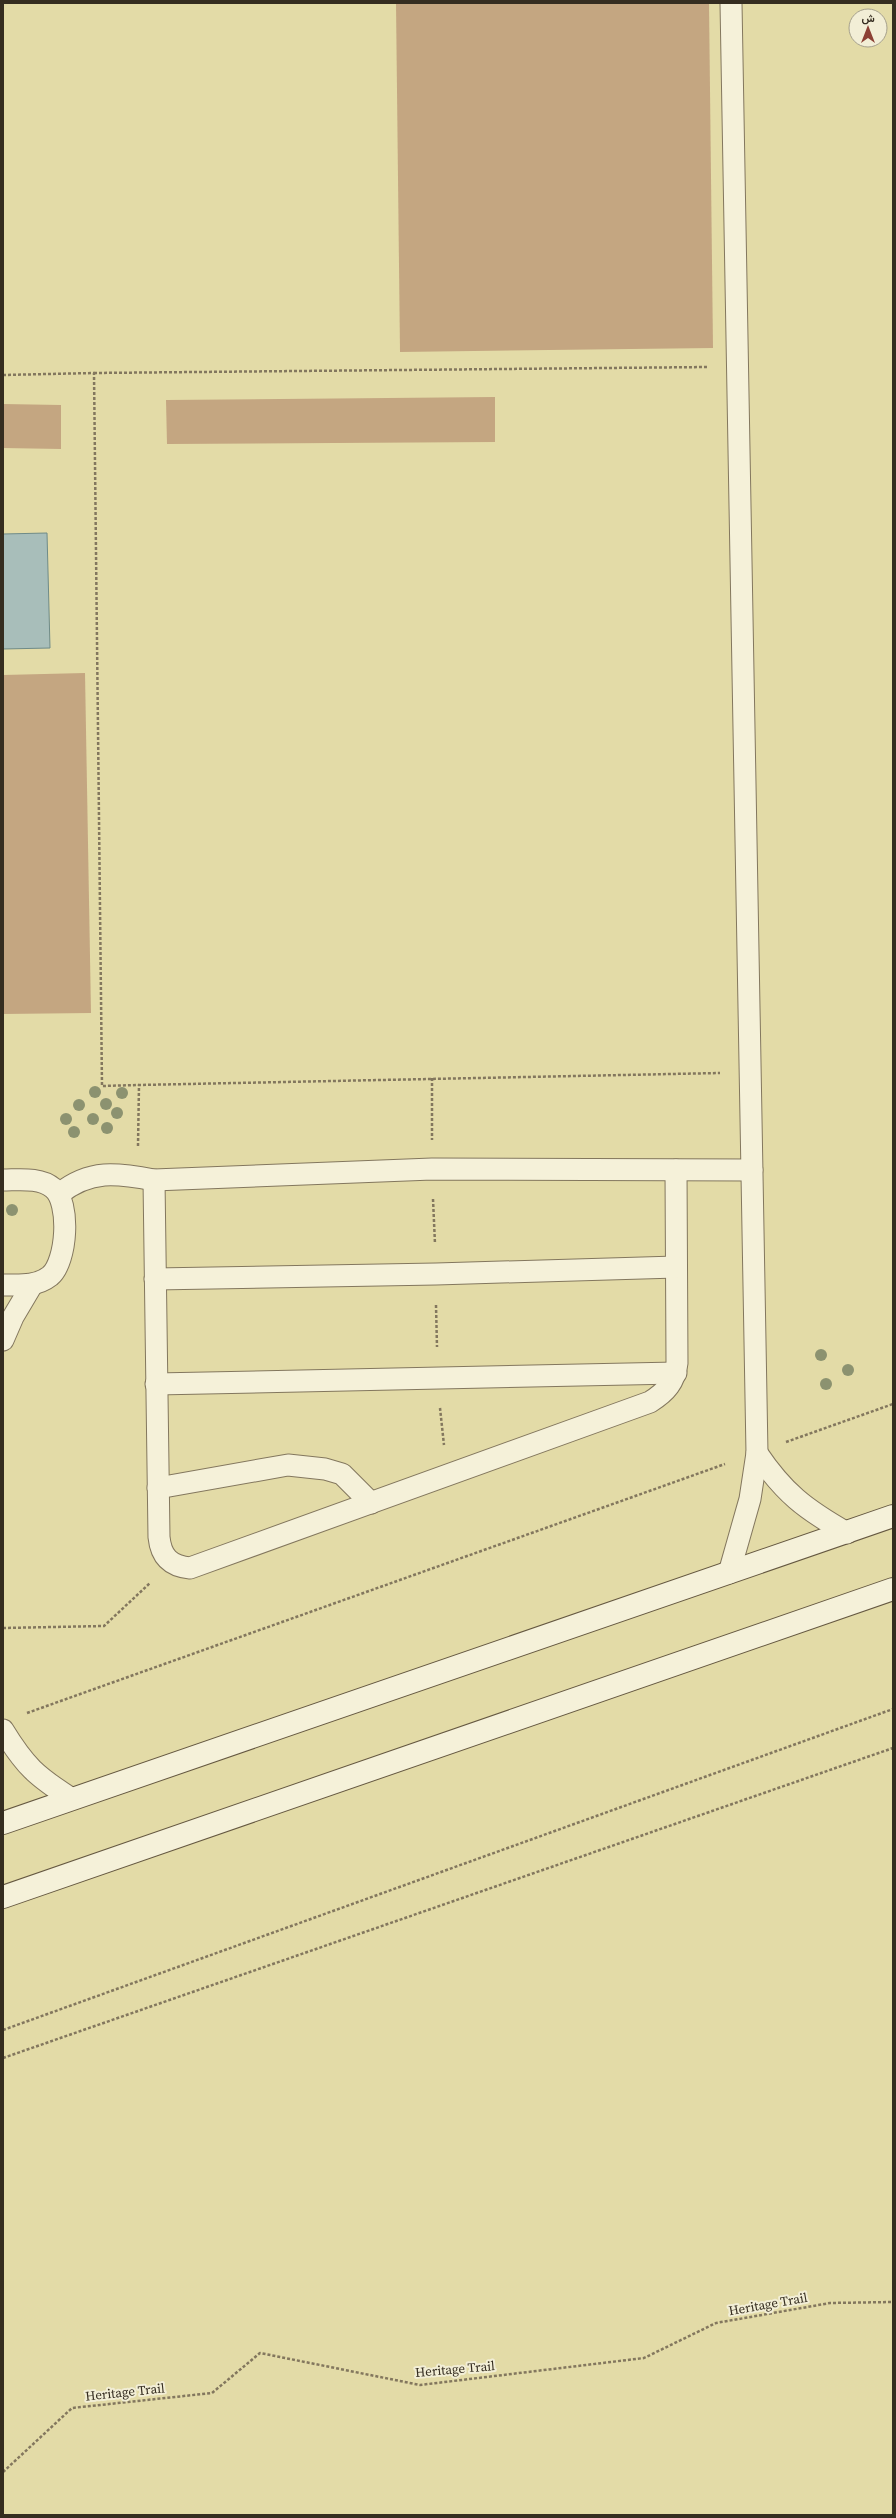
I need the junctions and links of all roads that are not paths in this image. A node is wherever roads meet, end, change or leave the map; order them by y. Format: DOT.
graph roads {
  1 [pos="731,3"];
  2 [pos="676,1170"];
  3 [pos="752,1170"];
  4 [pos="3,1180"];
  5 [pos="154,1180"];
  6 [pos="59,1194"];
  7 [pos="676,1267"];
  8 [pos="155,1279"];
  9 [pos="3,1285"];
  10 [pos="32,1285"];
  11 [pos="3,1340"];
  12 [pos="676,1374"];
  13 [pos="156,1384"];
  14 [pos="757,1453"];
  15 [pos="158,1488"];
  16 [pos="371,1503"];
  17 [pos="893,1516"];
  18 [pos="847,1533"];
  19 [pos="729,1573"];
  20 [pos="893,1590"];
  21 [pos="3,1730"];
  22 [pos="72,1799"];
  23 [pos="3,1823"];
  24 [pos="3,1897"];
  1 -- 3 [label="lane"];
  2 -- 3 [label="lane"];
  2 -- 5 [label="lane"];
  2 -- 7 [label="lane"];
  3 -- 14 [label="lane"];
  4 -- 6 [label="lane"];
  5 -- 6 [label="lane"];
  5 -- 8 [label="lane"];
  6 -- 10 [label="lane"];
  7 -- 8 [label="lane"];
  7 -- 12 [label="lane"];
  8 -- 13 [label="lane"];
  9 -- 10 [label="lane"];
  10 -- 11 [label="lane"];
  12 -- 13 [label="lane"];
  12 -- 16 [label="lane"];
  13 -- 15 [label="lane"];
  14 -- 18 [label="lane"];
  14 -- 19 [label="lane"];
  15 -- 16 [label="lane"];
  15 -- 16 [label="lane"];
  17 -- 18 [label="main road"];
  18 -- 19 [label="main road"];
  19 -- 22 [label="main road"];
  20 -- 24 [label="main road"];
  21 -- 22 [label="lane"];
  22 -- 23 [label="main road"];
}
